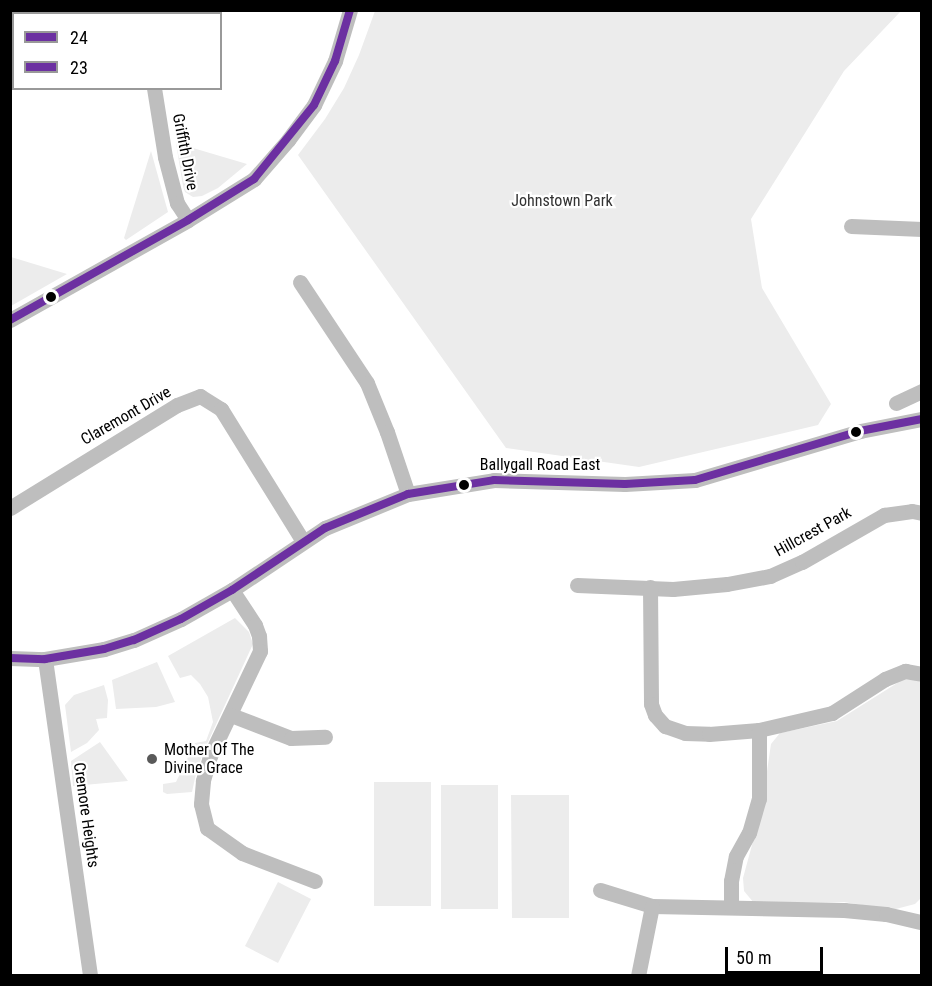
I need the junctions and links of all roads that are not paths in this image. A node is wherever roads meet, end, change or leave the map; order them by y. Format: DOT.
graph roads {
  1 [pos="350,10"];
  2 [pos="154,90"];
  3 [pos="188,220"];
  4 [pos="851,226"];
  5 [pos="921,229"];
  6 [pos="300,282"];
  7 [pos="10,320"];
  8 [pos="921,391"];
  9 [pos="896,403"];
  10 [pos="921,419"];
  11 [pos="408,494"];
  12 [pos="10,508"];
  13 [pos="921,513"];
  14 [pos="303,541"];
  15 [pos="577,585"];
  16 [pos="650,587"];
  17 [pos="232,590"];
  18 [pos="10,658"];
  19 [pos="45,659"];
  20 [pos="921,674"];
  21 [pos="231,715"];
  22 [pos="759,730"];
  23 [pos="325,737"];
  24 [pos="315,881"];
  25 [pos="600,890"];
  26 [pos="652,906"];
  27 [pos="731,907"];
  28 [pos="921,922"];
  29 [pos="90,975"];
  30 [pos="638,975"];
  1 -- 3 [label="street"];
  2 -- 3 [label="street, Griffith Drive"];
  3 -- 7 [label="street"];
  4 -- 5 [label="street"];
  6 -- 11 [label="street"];
  8 -- 9 [label="street"];
  10 -- 11 [label="street, Ballygall Road East"];
  11 -- 14 [label="street, Ballygall Road East"];
  12 -- 14 [label="street, Claremont Drive"];
  13 -- 16 [label="street, Hillcrest Park"];
  14 -- 17 [label="street, Ballygall Road East"];
  15 -- 16 [label="street, Hillcrest Park"];
  16 -- 22 [label="street"];
  17 -- 19 [label="street, Ballygall Road East"];
  17 -- 21 [label="street"];
  18 -- 19 [label="street, Ballygall Road East"];
  19 -- 29 [label="street, Cremore Heights"];
  20 -- 22 [label="street"];
  21 -- 23 [label="street"];
  21 -- 24 [label="street"];
  22 -- 27 [label="street"];
  25 -- 26 [label="street"];
  26 -- 27 [label="street"];
  26 -- 30 [label="street"];
  27 -- 28 [label="street"];
}
